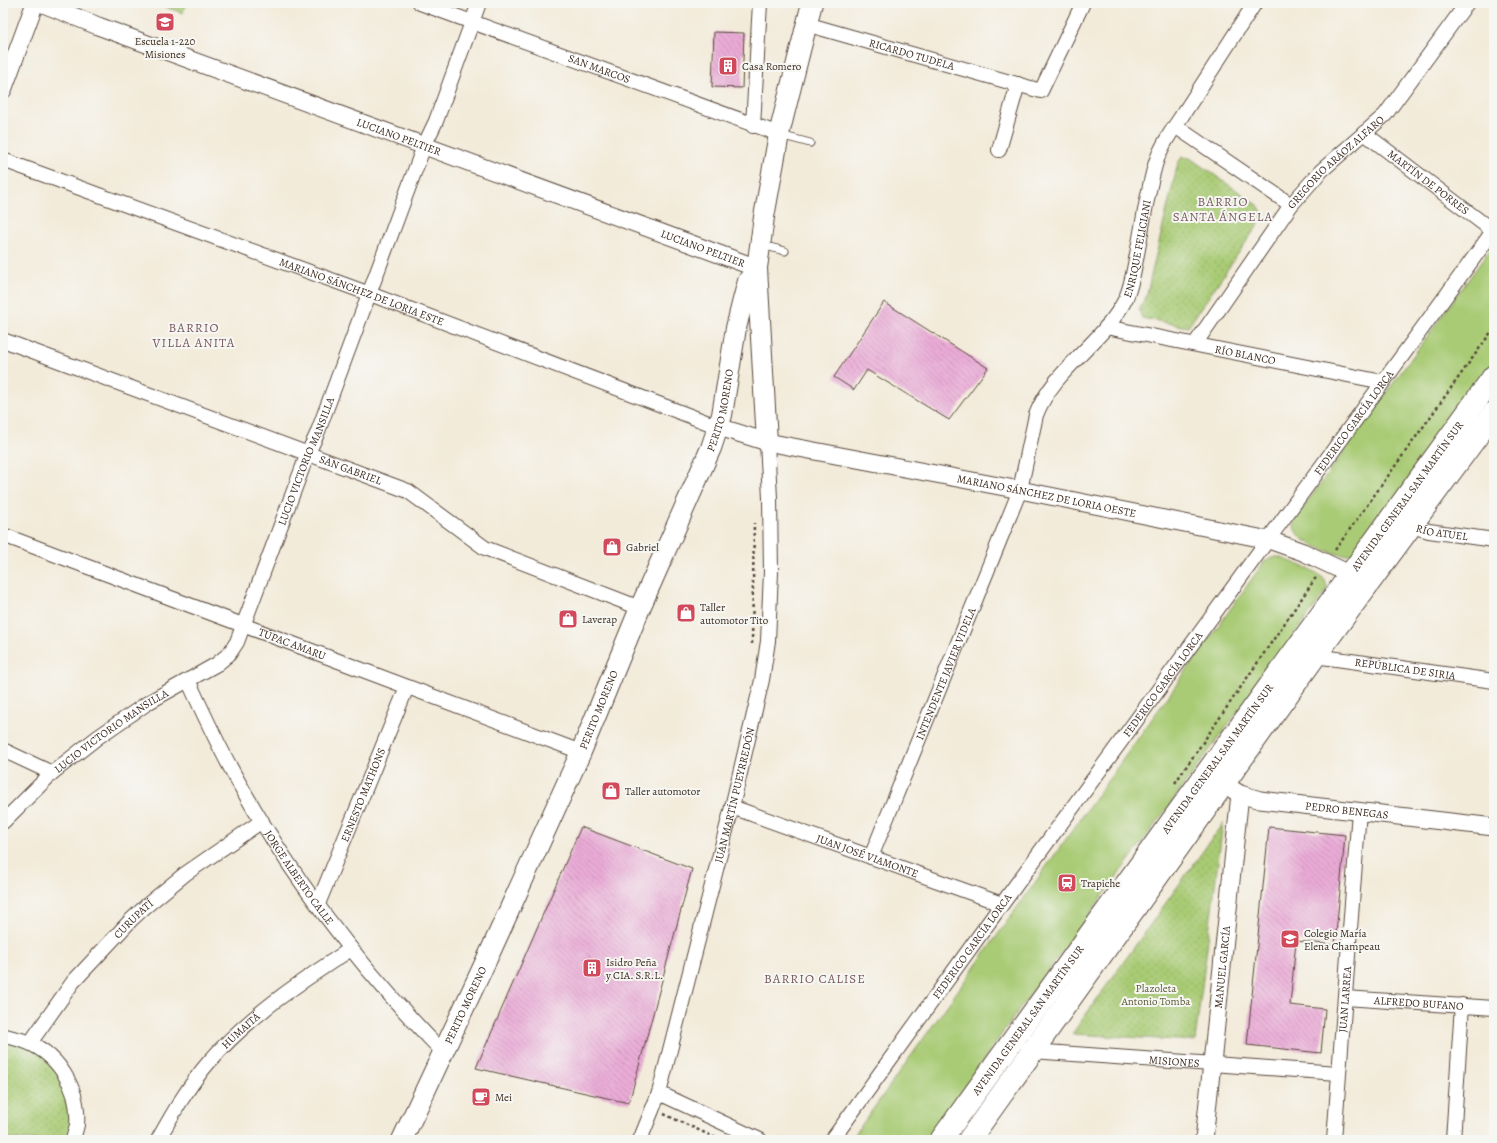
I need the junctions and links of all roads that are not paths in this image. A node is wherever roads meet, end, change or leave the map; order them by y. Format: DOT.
graph roads {
  1 [pos="35,3"];
  2 [pos="41,3"];
  3 [pos="420,3"];
  4 [pos="479,3"];
  5 [pos="760,3"];
  6 [pos="812,3"];
  7 [pos="1083,3"];
  8 [pos="1255,3"];
  9 [pos="1467,3"];
  10 [pos="472,22"];
  11 [pos="806,24"];
  12 [pos="1018,84"];
  13 [pos="3,90"];
  14 [pos="752,126"];
  15 [pos="1176,126"];
  16 [pos="1364,133"];
  17 [pos="779,134"];
  18 [pos="810,143"];
  19 [pos="424,146"];
  20 [pos="999,150"];
  21 [pos="3,160"];
  22 [pos="1291,205"];
  23 [pos="1494,230"];
  24 [pos="760,244"];
  25 [pos="786,251"];
  26 [pos="757,268"];
  27 [pos="370,294"];
  28 [pos="1106,326"];
  29 [pos="3,340"];
  30 [pos="1195,344"];
  31 [pos="1383,382"];
  32 [pos="1491,385"];
  33 [pos="1494,413"];
  34 [pos="718,427"];
  35 [pos="767,442"];
  36 [pos="308,453"];
  37 [pos="1020,490"];
  38 [pos="1391,518"];
  39 [pos="1411,527"];
  40 [pos="3,535"];
  41 [pos="1269,540"];
  42 [pos="1494,540"];
  43 [pos="1360,579"];
  44 [pos="640,608"];
  45 [pos="243,625"];
  46 [pos="1315,656"];
  47 [pos="188,680"];
  48 [pos="1494,681"];
  49 [pos="407,687"];
  50 [pos="3,750"];
  51 [pos="581,752"];
  52 [pos="52,773"];
  53 [pos="1224,784"];
  54 [pos="732,807"];
  55 [pos="1359,811"];
  56 [pos="262,821"];
  57 [pos="3,822"];
  58 [pos="1494,827"];
  59 [pos="871,857"];
  60 [pos="318,904"];
  61 [pos="1002,904"];
  62 [pos="351,949"];
  63 [pos="1345,998"];
  64 [pos="1462,1005"];
  65 [pos="1494,1008"];
  66 [pos="3,1036"];
  67 [pos="1013,1040"];
  68 [pos="30,1043"];
  69 [pos="1032,1051"];
  70 [pos="444,1053"];
  71 [pos="1213,1064"];
  72 [pos="1338,1073"];
  73 [pos="659,1094"];
  74 [pos="73,1140"];
  75 [pos="158,1140"];
  76 [pos="402,1140"];
  77 [pos="640,1140"];
  78 [pos="760,1140"];
  79 [pos="832,1140"];
  80 [pos="941,1140"];
  81 [pos="969,1140"];
  82 [pos="1204,1140"];
  83 [pos="1334,1140"];
  84 [pos="1453,1140"];
  1 -- 13 [label="street"];
  2 -- 19 [label="street, LUCIANO PELTIER"];
  3 -- 10 [label="street, SAN MARCOS"];
  4 -- 10 [label="street, LUCIO VICTORIO MANSILLA"];
  5 -- 14 [label="street"];
  6 -- 11 [label="main road, PERITO MORENO"];
  7 -- 12 [label="street, RICARDO TUDELA"];
  8 -- 15 [label="street, ENRIQUE FELICIANI"];
  9 -- 16 [label="street, GREGORIO ARÁOZ ALFARO"];
  10 -- 14 [label="street, SAN MARCOS"];
  10 -- 19 [label="street, LUCIO VICTORIO MANSILLA"];
  11 -- 12 [label="street, RICARDO TUDELA"];
  11 -- 17 [label="main road, PERITO MORENO"];
  12 -- 20 [label="street"];
  14 -- 17 [label="street, SAN MARCOS"];
  15 -- 22 [label="street"];
  15 -- 28 [label="street, ENRIQUE FELICIANI"];
  16 -- 22 [label="street, GREGORIO ARÁOZ ALFARO"];
  16 -- 23 [label="street, MARTÍN DE PORRES"];
  17 -- 18 [label="lane"];
  17 -- 24 [label="main road, PERITO MORENO"];
  19 -- 26 [label="street, LUCIANO PELTIER"];
  19 -- 27 [label="street, LUCIO VICTORIO MANSILLA"];
  21 -- 27 [label="street, MARIANO SÁNCHEZ DE LORIA ESTE"];
  22 -- 30 [label="street, GREGORIO ARÁOZ ALFARO"];
  23 -- 31 [label="street, FEDERICO GARCÍA LORCA"];
  24 -- 25 [label="lane"];
  24 -- 26 [label="main road, PERITO MORENO"];
  26 -- 34 [label="main road, PERITO MORENO"];
  26 -- 35 [label="main road, PERITO MORENO"];
  27 -- 34 [label="street, MARIANO SÁNCHEZ DE LORIA ESTE"];
  27 -- 36 [label="street, LUCIO VICTORIO MANSILLA"];
  28 -- 30 [label="street, RÍO BLANCO"];
  28 -- 37 [label="street, ENRIQUE FELICIANI"];
  29 -- 36 [label="street, SAN GABRIEL"];
  30 -- 31 [label="street, RÍO BLANCO"];
  31 -- 41 [label="street, FEDERICO GARCÍA LORCA"];
  32 -- 38 [label="main road, AVENIDA GENERAL SAN MARTÍN SUR"];
  33 -- 39 [label="main road, AVENIDA GENERAL SAN MARTÍN SUR"];
  34 -- 35 [label="street, MARIANO SÁNCHEZ DE LORIA OESTE"];
  34 -- 44 [label="main road, PERITO MORENO"];
  35 -- 37 [label="street, MARIANO SÁNCHEZ DE LORIA OESTE"];
  35 -- 54 [label="street, JUAN MARTÍN PUEYRREDÓN"];
  36 -- 44 [label="street, SAN GABRIEL"];
  36 -- 45 [label="street, LUCIO VICTORIO MANSILLA"];
  37 -- 41 [label="street, MARIANO SÁNCHEZ DE LORIA OESTE"];
  37 -- 59 [label="street, INTENDENTE JAVIER VIDELA"];
  38 -- 39 [label="street, RÍO ATUEL"];
  38 -- 43 [label="main road, AVENIDA GENERAL SAN MARTÍN SUR"];
  39 -- 42 [label="street, RÍO ATUEL"];
  39 -- 43 [label="main road, AVENIDA GENERAL SAN MARTÍN SUR"];
  40 -- 45 [label="street, TÚPAC AMARU"];
  41 -- 43 [label="street, MARIANO SÁNCHEZ DE LORIA OESTE"];
  41 -- 61 [label="street, FEDERICO GARCÍA LORCA"];
  43 -- 46 [label="main road, AVENIDA GENERAL SAN MARTÍN SUR"];
  43 -- 53 [label="main road, AVENIDA GENERAL SAN MARTÍN SUR"];
  44 -- 51 [label="main road, PERITO MORENO"];
  45 -- 47 [label="street, LUCIO VICTORIO MANSILLA"];
  45 -- 49 [label="street, TÚPAC AMARU"];
  46 -- 48 [label="street, REPÚBLICA DE SIRIA"];
  46 -- 53 [label="main road, AVENIDA GENERAL SAN MARTÍN SUR"];
  47 -- 52 [label="street, LUCIO VICTORIO MANSILLA"];
  47 -- 56 [label="street, JORGE ALBERTO CALLE"];
  49 -- 51 [label="street, TÚPAC AMARU"];
  49 -- 60 [label="street, ERNESTO MATHONS"];
  50 -- 52 [label="street"];
  51 -- 70 [label="main road, PERITO MORENO"];
  52 -- 57 [label="street, LUCIO VICTORIO MANSILLA"];
  53 -- 55 [label="street, PEDRO BENEGAS"];
  53 -- 67 [label="main road, AVENIDA GENERAL SAN MARTÍN SUR"];
  53 -- 69 [label="main road, AVENIDA GENERAL SAN MARTÍN SUR"];
  53 -- 71 [label="street, MANUEL GARCÍA"];
  54 -- 59 [label="street, JUAN JOSÉ VIAMONTE"];
  54 -- 73 [label="street, JUAN MARTÍN PUEYRREDÓN"];
  55 -- 58 [label="street, PEDRO BENEGAS"];
  55 -- 63 [label="street, JUAN LARREA"];
  56 -- 60 [label="street, JORGE ALBERTO CALLE"];
  56 -- 68 [label="street, CURUPATÍ"];
  59 -- 61 [label="street, JUAN JOSÉ VIAMONTE"];
  60 -- 62 [label="street, JORGE ALBERTO CALLE"];
  61 -- 79 [label="street, FEDERICO GARCÍA LORCA"];
  62 -- 70 [label="street, JORGE ALBERTO CALLE"];
  62 -- 75 [label="street, HUMAITÁ"];
  63 -- 64 [label="street, ALFREDO BUFANO"];
  63 -- 72 [label="street, JUAN LARREA"];
  64 -- 65 [label="street, ALFREDO BUFANO"];
  64 -- 84 [label="street"];
  66 -- 68 [label="street"];
  67 -- 69 [label="street, MISIONES"];
  67 -- 80 [label="main road, AVENIDA GENERAL SAN MARTÍN SUR"];
  68 -- 74 [label="street"];
  69 -- 71 [label="street, MISIONES"];
  69 -- 81 [label="main road, AVENIDA GENERAL SAN MARTÍN SUR"];
  70 -- 76 [label="main road, PERITO MORENO"];
  71 -- 72 [label="street, MISIONES"];
  71 -- 82 [label="street, MANUEL GARCÍA"];
  72 -- 83 [label="street, JUAN LARREA"];
  73 -- 77 [label="street, JUAN MARTÍN PUEYRREDÓN"];
  73 -- 78 [label="street"];
}
